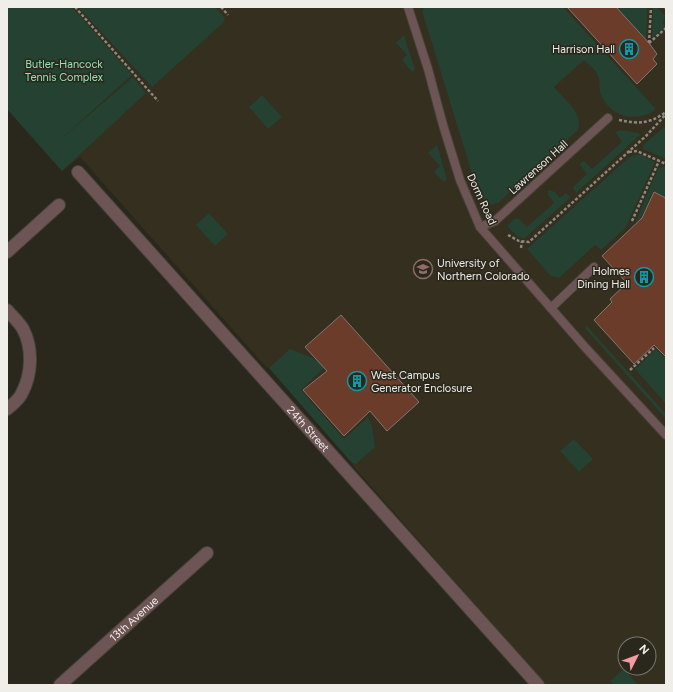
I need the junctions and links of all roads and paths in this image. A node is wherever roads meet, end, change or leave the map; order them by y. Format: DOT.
graph roads {
  1 [pos="75,7"];
  2 [pos="221,7"];
  3 [pos="408,7"];
  4 [pos="651,7"];
  5 [pos="228,15"];
  6 [pos="666,28"];
  7 [pos="158,101"];
  8 [pos="666,113"];
  9 [pos="608,118"];
  10 [pos="628,152"];
  11 [pos="659,161"];
  12 [pos="666,164"];
  13 [pos="78,172"];
  14 [pos="59,205"];
  15 [pos="632,221"];
  16 [pos="480,227"];
  17 [pos="508,235"];
  18 [pos="522,241"];
  19 [pos="521,248"];
  20 [pos="7,252"];
  21 [pos="594,267"];
  22 [pos="551,308"];
  23 [pos="7,310"];
  24 [pos="654,348"];
  25 [pos="630,370"];
  26 [pos="7,409"];
  27 [pos="666,435"];
  28 [pos="207,553"];
  29 [pos="60,685"];
  30 [pos="538,685"];
  1 -- 7 [label="path"];
  2 -- 5 [label="path"];
  3 -- 16 [label="lane, Dorm Road"];
  4 -- 6 [label="path"];
  8 -- 9 [label="path"];
  8 -- 10 [label="path"];
  9 -- 16 [label="lane, Lawrenson Hall"];
  10 -- 11 [label="path"];
  10 -- 18 [label="path"];
  11 -- 12 [label="path"];
  11 -- 15 [label="path"];
  13 -- 30 [label="street, 24th Street"];
  14 -- 20 [label="street"];
  16 -- 22 [label="lane, Dorm Road"];
  17 -- 18 [label="path"];
  18 -- 19 [label="path"];
  21 -- 22 [label="lane"];
  22 -- 27 [label="lane, Dorm Road"];
  23 -- 26 [label="street"];
  24 -- 25 [label="path"];
  28 -- 29 [label="street, 13th Avenue"];
}
